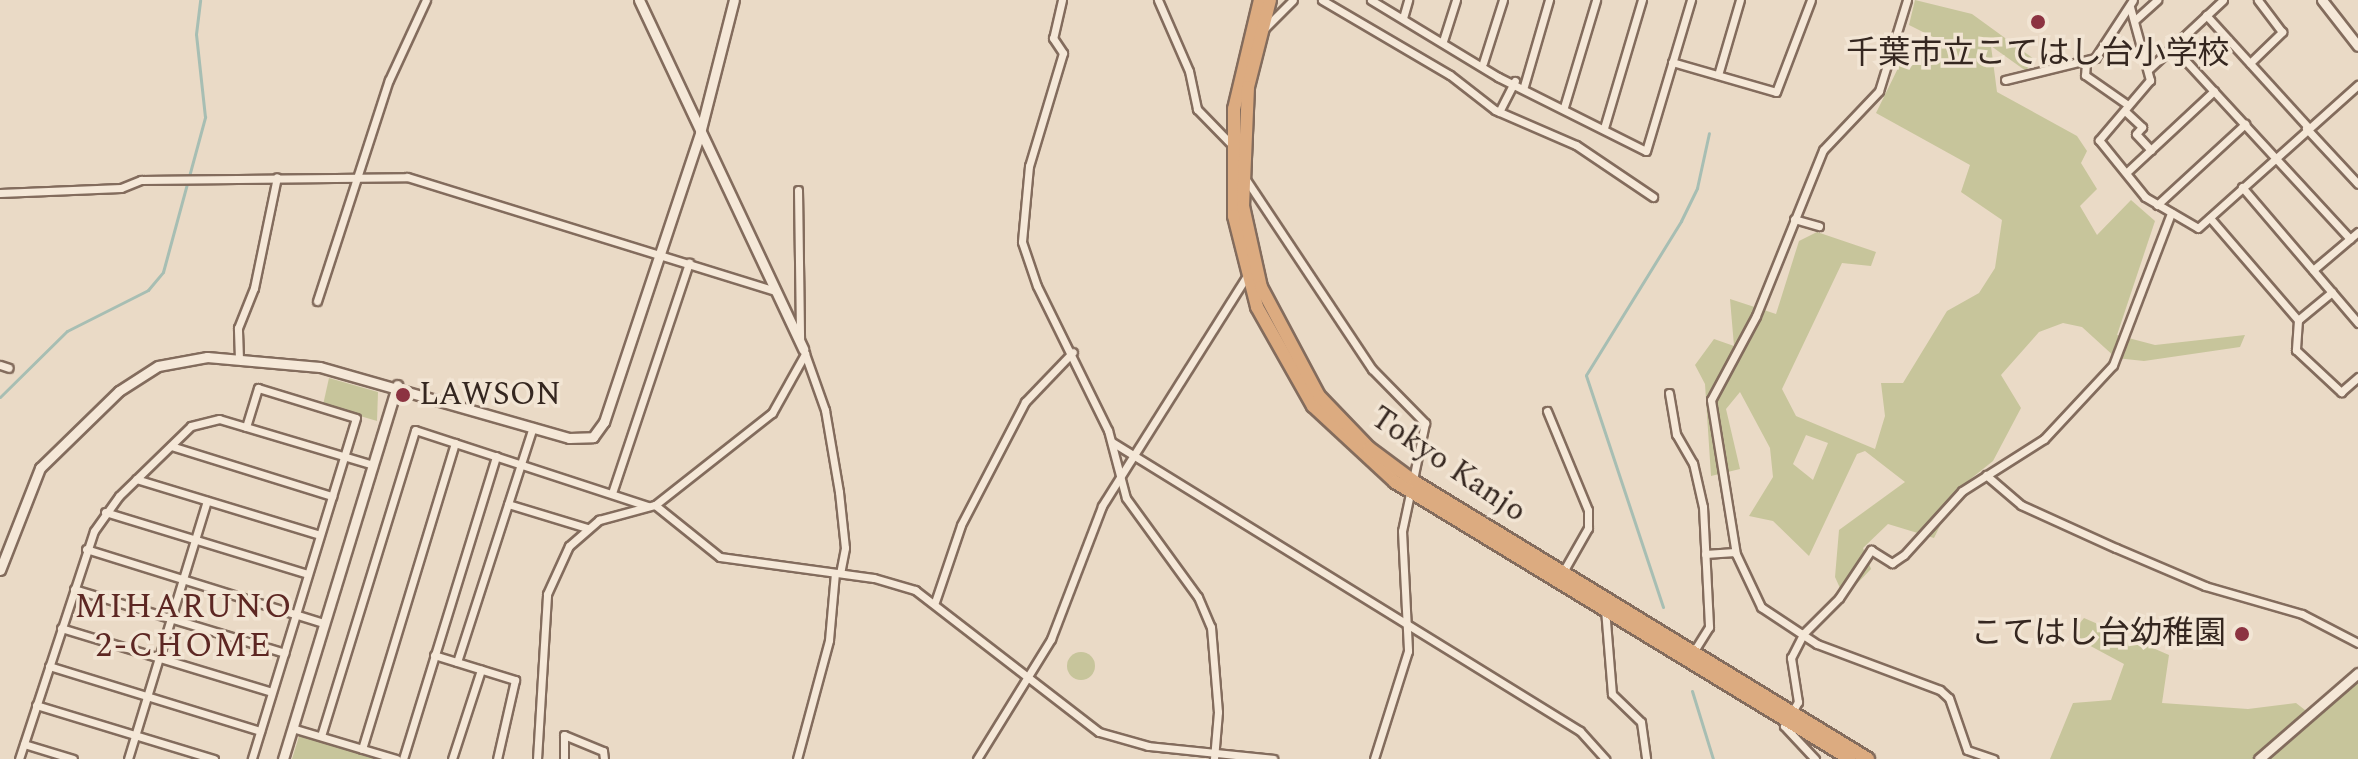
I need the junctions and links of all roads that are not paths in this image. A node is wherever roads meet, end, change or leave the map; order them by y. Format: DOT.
graph roads {
  1 [pos="426,0"];
  2 [pos="639,0"];
  3 [pos="734,0"];
  4 [pos="1062,0"];
  5 [pos="1158,0"];
  6 [pos="1260,0"];
  7 [pos="1270,0"];
  8 [pos="1293,0"];
  9 [pos="1322,0"];
  10 [pos="1371,0"];
  11 [pos="1408,0"];
  12 [pos="1456,0"];
  13 [pos="1503,0"];
  14 [pos="1549,0"];
  15 [pos="1596,0"];
  16 [pos="1642,0"];
  17 [pos="1691,0"];
  18 [pos="1740,0"];
  19 [pos="1811,0"];
  20 [pos="1907,0"];
  21 [pos="2157,0"];
  22 [pos="2223,0"];
  23 [pos="2258,0"];
  24 [pos="2322,0"];
  25 [pos="2131,3"];
  26 [pos="2206,15"];
  27 [pos="1403,18"];
  28 [pos="2135,20"];
  29 [pos="1261,31"];
  30 [pos="1443,41"];
  31 [pos="2358,46"];
  32 [pos="2173,47"];
  33 [pos="1672,62"];
  34 [pos="2086,62"];
  35 [pos="1483,63"];
  36 [pos="2250,63"];
  37 [pos="2149,69"];
  38 [pos="1718,75"];
  39 [pos="2005,80"];
  40 [pos="1515,81"];
  41 [pos="2358,85"];
  42 [pos="1524,86"];
  43 [pos="2214,91"];
  44 [pos="1564,107"];
  45 [pos="2127,108"];
  46 [pos="1499,112"];
  47 [pos="2245,124"];
  48 [pos="1604,128"];
  49 [pos="2307,128"];
  50 [pos="700,133"];
  51 [pos="1231,144"];
  52 [pos="2151,150"];
  53 [pos="2275,157"];
  54 [pos="2127,172"];
  55 [pos="1241,175"];
  56 [pos="277,177"];
  57 [pos="359,177"];
  58 [pos="2358,184"];
  59 [pos="2242,187"];
  60 [pos="798,190"];
  61 [pos="0,193"];
  62 [pos="1653,197"];
  63 [pos="2157,205"];
  64 [pos="2171,213"];
  65 [pos="2210,218"];
  66 [pos="1794,219"];
  67 [pos="1819,226"];
  68 [pos="2358,232"];
  69 [pos="2350,239"];
  70 [pos="659,253"];
  71 [pos="689,263"];
  72 [pos="2313,270"];
  73 [pos="1246,277"];
  74 [pos="776,291"];
  75 [pos="2332,292"];
  76 [pos="317,301"];
  77 [pos="2298,320"];
  78 [pos="2358,323"];
  79 [pos="803,349"];
  80 [pos="1073,352"];
  81 [pos="239,359"];
  82 [pos="0,365"];
  83 [pos="9,368"];
  84 [pos="2358,377"];
  85 [pos="397,385"];
  86 [pos="1669,393"];
  87 [pos="1547,411"];
  88 [pos="246,427"];
  89 [pos="533,427"];
  90 [pos="1112,442"];
  91 [pos="455,443"];
  92 [pos="171,446"];
  93 [pos="496,456"];
  94 [pos="344,457"];
  95 [pos="1136,458"];
  96 [pos="521,463"];
  97 [pos="373,465"];
  98 [pos="1986,475"];
  99 [pos="136,479"];
  100 [pos="1118,483"];
  101 [pos="1408,484"];
  102 [pos="612,493"];
  103 [pos="332,496"];
  104 [pos="207,501"];
  105 [pos="508,504"];
  106 [pos="652,505"];
  107 [pos="105,512"];
  108 [pos="587,528"];
  109 [pos="320,535"];
  110 [pos="196,540"];
  111 [pos="86,549"];
  112 [pos="1735,552"];
  113 [pos="1705,554"];
  114 [pos="0,570"];
  115 [pos="1563,572"];
  116 [pos="838,573"];
  117 [pos="308,574"];
  118 [pos="183,579"];
  119 [pos="74,589"];
  120 [pos="935,602"];
  121 [pos="1608,605"];
  122 [pos="296,614"];
  123 [pos="171,619"];
  124 [pos="324,623"];
  125 [pos="1410,625"];
  126 [pos="61,628"];
  127 [pos="1804,633"];
  128 [pos="2358,643"];
  129 [pos="1694,651"];
  130 [pos="284,653"];
  131 [pos="434,655"];
  132 [pos="159,658"];
  133 [pos="457,662"];
  134 [pos="49,666"];
  135 [pos="481,670"];
  136 [pos="2358,673"];
  137 [pos="1026,676"];
  138 [pos="272,692"];
  139 [pos="147,696"];
  140 [pos="36,705"];
  141 [pos="1792,715"];
  142 [pos="292,728"];
  143 [pos="260,731"];
  144 [pos="135,735"];
  145 [pos="321,736"];
  146 [pos="24,744"];
  147 [pos="362,749"];
  148 [pos="1215,756"];
  149 [pos="19,759"];
  150 [pos="73,759"];
  151 [pos="128,759"];
  152 [pos="214,759"];
  153 [pos="252,759"];
  154 [pos="283,759"];
  155 [pos="396,759"];
  156 [pos="403,759"];
  157 [pos="452,759"];
  158 [pos="497,759"];
  159 [pos="537,759"];
  160 [pos="564,759"];
  161 [pos="604,759"];
  162 [pos="797,759"];
  163 [pos="977,759"];
  164 [pos="1273,759"];
  165 [pos="1374,759"];
  166 [pos="1605,759"];
  167 [pos="1646,759"];
  168 [pos="1815,759"];
  169 [pos="1850,759"];
  170 [pos="1868,759"];
  171 [pos="1993,759"];
  172 [pos="2259,759"];
  1 -- 57 [label="street"];
  2 -- 50 [label="street"];
  3 -- 50 [label="street"];
  4 -- 80 [label="street"];
  5 -- 51 [label="street"];
  6 -- 51 [label="highway, Tokyo Kanjo"];
  7 -- 29 [label="highway, Tokyo Kanjo"];
  8 -- 29 [label="street"];
  9 -- 46 [label="street"];
  10 -- 27 [label="street"];
  11 -- 27 [label="street"];
  12 -- 30 [label="street"];
  13 -- 35 [label="street"];
  14 -- 42 [label="street"];
  15 -- 44 [label="street"];
  16 -- 48 [label="street"];
  17 -- 33 [label="street"];
  18 -- 38 [label="street"];
  19 -- 38 [label="street"];
  20 -- 66 [label="street"];
  21 -- 28 [label="street"];
  22 -- 26 [label="street"];
  23 -- 36 [label="street"];
  24 -- 31 [label="street"];
  25 -- 28 [label="street"];
  25 -- 34 [label="street"];
  26 -- 32 [label="street"];
  26 -- 36 [label="street"];
  27 -- 30 [label="street"];
  28 -- 37 [label="street"];
  29 -- 55 [label="highway, Tokyo Kanjo"];
  30 -- 35 [label="street"];
  32 -- 37 [label="street"];
  32 -- 43 [label="street"];
  33 -- 38 [label="street"];
  33 -- 48 [label="street"];
  34 -- 39 [label="street"];
  34 -- 45 [label="street"];
  35 -- 40 [label="street"];
  36 -- 49 [label="street"];
  37 -- 45 [label="street"];
  40 -- 42 [label="street"];
  40 -- 46 [label="street"];
  41 -- 49 [label="street"];
  42 -- 44 [label="street"];
  43 -- 47 [label="street"];
  43 -- 52 [label="street"];
  44 -- 48 [label="street"];
  45 -- 52 [label="street"];
  45 -- 54 [label="street"];
  46 -- 62 [label="street"];
  47 -- 53 [label="street"];
  47 -- 63 [label="street"];
  49 -- 53 [label="street"];
  49 -- 58 [label="street"];
  50 -- 70 [label="street"];
  50 -- 74 [label="street"];
  51 -- 73 [label="highway, Tokyo Kanjo"];
  52 -- 54 [label="street"];
  53 -- 59 [label="street"];
  53 -- 69 [label="street"];
  54 -- 63 [label="street"];
  55 -- 101 [label="highway, Tokyo Kanjo"];
  55 -- 101 [label="street"];
  56 -- 57 [label="street"];
  56 -- 61 [label="street"];
  56 -- 81 [label="street"];
  57 -- 70 [label="street"];
  57 -- 76 [label="street"];
  59 -- 65 [label="street"];
  59 -- 72 [label="street"];
  60 -- 79 [label="street"];
  63 -- 64 [label="street"];
  64 -- 65 [label="street"];
  64 -- 98 [label="street"];
  65 -- 77 [label="street"];
  66 -- 67 [label="street"];
  66 -- 112 [label="street"];
  68 -- 69 [label="street"];
  69 -- 72 [label="street"];
  70 -- 71 [label="street"];
  70 -- 89 [label="street"];
  71 -- 74 [label="street"];
  71 -- 102 [label="street"];
  72 -- 75 [label="street"];
  73 -- 95 [label="street"];
  73 -- 101 [label="highway, Tokyo Kanjo"];
  74 -- 79 [label="street"];
  75 -- 77 [label="street"];
  75 -- 78 [label="street"];
  77 -- 84 [label="street"];
  79 -- 106 [label="street"];
  79 -- 116 [label="street"];
  80 -- 90 [label="street"];
  80 -- 120 [label="street"];
  81 -- 85 [label="street"];
  81 -- 114 [label="street"];
  82 -- 83 [label="street"];
  85 -- 89 [label="street"];
  85 -- 97 [label="street"];
  86 -- 113 [label="street"];
  87 -- 115 [label="street"];
  88 -- 92 [label="street"];
  88 -- 94 [label="street"];
  88 -- 94 [label="street"];
  89 -- 96 [label="street"];
  90 -- 95 [label="street"];
  90 -- 100 [label="street"];
  91 -- 93 [label="street"];
  91 -- 145 [label="street"];
  91 -- 147 [label="street"];
  92 -- 99 [label="street"];
  92 -- 103 [label="street"];
  93 -- 96 [label="street"];
  93 -- 131 [label="street"];
  94 -- 97 [label="street"];
  94 -- 103 [label="street"];
  95 -- 100 [label="street"];
  95 -- 125 [label="street"];
  96 -- 102 [label="street"];
  96 -- 105 [label="street"];
  97 -- 124 [label="street"];
  98 -- 127 [label="street"];
  98 -- 128 [label="street"];
  99 -- 104 [label="street"];
  99 -- 107 [label="street"];
  100 -- 137 [label="street"];
  100 -- 148 [label="street"];
  101 -- 115 [label="highway, Tokyo Kanjo"];
  101 -- 121 [label="highway, Tokyo Kanjo"];
  101 -- 125 [label="street"];
  102 -- 106 [label="street"];
  103 -- 109 [label="street"];
  104 -- 109 [label="street"];
  104 -- 110 [label="street"];
  105 -- 108 [label="street"];
  105 -- 133 [label="street"];
  106 -- 108 [label="street"];
  106 -- 116 [label="street"];
  107 -- 110 [label="street"];
  107 -- 111 [label="street"];
  108 -- 159 [label="street"];
  109 -- 117 [label="street"];
  110 -- 117 [label="street"];
  110 -- 118 [label="street"];
  111 -- 118 [label="street"];
  111 -- 119 [label="street"];
  112 -- 113 [label="street"];
  112 -- 127 [label="street"];
  113 -- 129 [label="street"];
  115 -- 121 [label="highway, Tokyo Kanjo"];
  116 -- 120 [label="street"];
  116 -- 162 [label="street"];
  117 -- 122 [label="street"];
  118 -- 122 [label="street"];
  118 -- 123 [label="street"];
  119 -- 123 [label="street"];
  119 -- 126 [label="street"];
  120 -- 137 [label="street"];
  121 -- 129 [label="highway, Tokyo Kanjo"];
  121 -- 141 [label="highway, Tokyo Kanjo"];
  121 -- 167 [label="street"];
  122 -- 124 [label="street"];
  122 -- 130 [label="street"];
  123 -- 130 [label="street"];
  123 -- 132 [label="street"];
  124 -- 142 [label="street"];
  125 -- 165 [label="street"];
  125 -- 166 [label="street"];
  126 -- 132 [label="street"];
  126 -- 134 [label="street"];
  127 -- 141 [label="street"];
  127 -- 171 [label="street"];
  129 -- 141 [label="highway, Tokyo Kanjo"];
  130 -- 138 [label="street"];
  131 -- 133 [label="street"];
  131 -- 156 [label="street"];
  132 -- 138 [label="street"];
  132 -- 139 [label="street"];
  133 -- 135 [label="street"];
  134 -- 139 [label="street"];
  134 -- 140 [label="street"];
  135 -- 157 [label="street"];
  135 -- 158 [label="street"];
  136 -- 172 [label="street"];
  137 -- 148 [label="street"];
  137 -- 163 [label="street"];
  138 -- 143 [label="street"];
  139 -- 143 [label="street"];
  139 -- 144 [label="street"];
  140 -- 144 [label="street"];
  140 -- 146 [label="street"];
  141 -- 168 [label="street"];
  141 -- 169 [label="highway, Tokyo Kanjo"];
  141 -- 170 [label="highway, Tokyo Kanjo"];
  142 -- 145 [label="street"];
  142 -- 154 [label="street"];
  143 -- 153 [label="street"];
  144 -- 151 [label="street"];
  144 -- 152 [label="street"];
  145 -- 147 [label="street"];
  146 -- 149 [label="street"];
  146 -- 150 [label="street"];
  147 -- 155 [label="street"];
  148 -- 164 [label="street"];
  160 -- 161 [label="street"];
}
